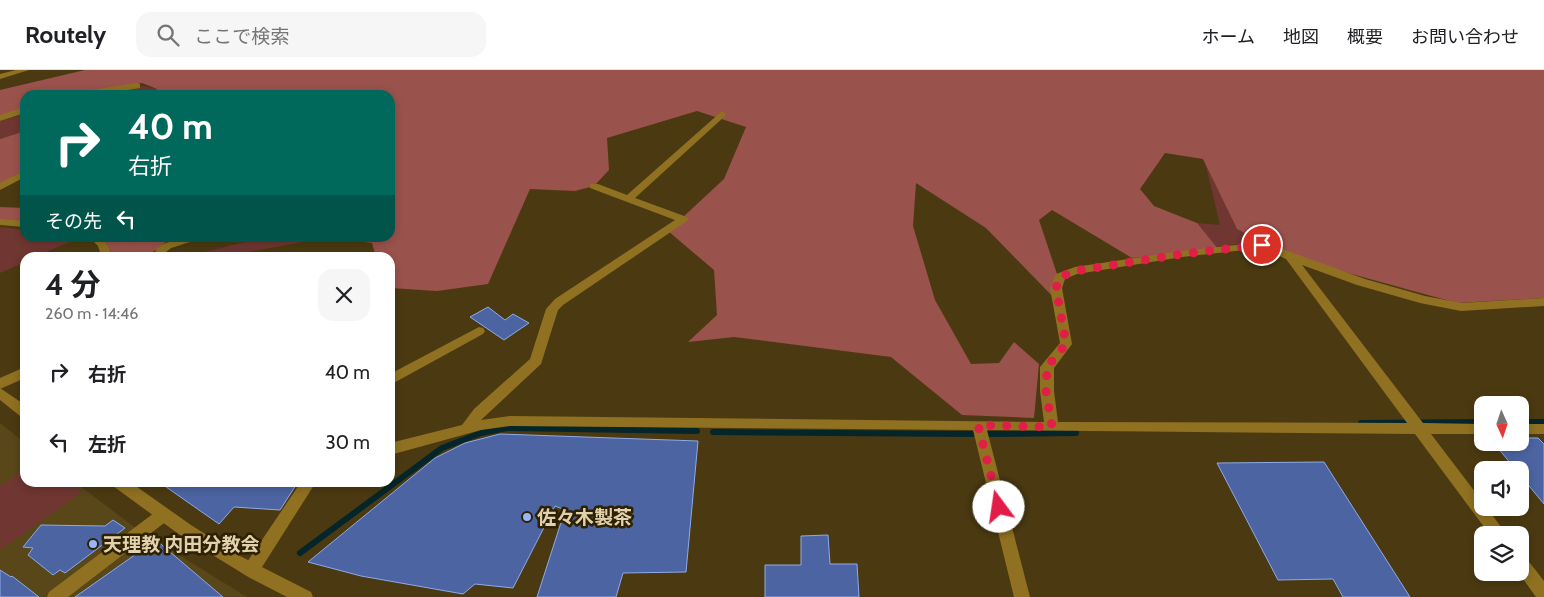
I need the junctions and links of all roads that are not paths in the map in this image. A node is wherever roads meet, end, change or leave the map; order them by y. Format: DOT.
graph roads {
  1 [pos="25,70"];
  2 [pos="0,77"];
  3 [pos="137,86"];
  4 [pos="112,90"];
  5 [pos="20,112"];
  6 [pos="722,114"];
  7 [pos="0,118"];
  8 [pos="20,176"];
  9 [pos="594,186"];
  10 [pos="0,187"];
  11 [pos="628,199"];
  12 [pos="0,222"];
  13 [pos="20,224"];
  14 [pos="180,242"];
  15 [pos="160,252"];
  16 [pos="1290,257"];
  17 [pos="1544,302"];
  18 [pos="479,332"];
  19 [pos="20,374"];
  20 [pos="395,377"];
  21 [pos="0,384"];
  22 [pos="0,393"];
  23 [pos="20,408"];
  24 [pos="978,425"];
  25 [pos="1052,427"];
  26 [pos="467,428"];
  27 [pos="1417,428"];
  28 [pos="1474,429"];
  29 [pos="1529,429"];
  30 [pos="1544,429"];
  31 [pos="395,449"];
  32 [pos="125,487"];
  33 [pos="306,487"];
  34 [pos="163,515"];
  35 [pos="1492,526"];
  36 [pos="251,570"];
  37 [pos="1529,575"];
  38 [pos="1544,594"];
  39 [pos="55,597"];
  40 [pos="305,597"];
  41 [pos="1022,597"];
  1 -- 2 [label="street"];
  3 -- 4 [label="street"];
  5 -- 7 [label="street"];
  6 -- 11 [label="street"];
  8 -- 10 [label="street"];
  9 -- 11 [label="street"];
  11 -- 26 [label="street"];
  12 -- 13 [label="street"];
  14 -- 15 [label="street"];
  16 -- 17 [label="street"];
  16 -- 25 [label="street"];
  16 -- 27 [label="street"];
  18 -- 20 [label="street"];
  19 -- 21 [label="street"];
  22 -- 23 [label="street"];
  24 -- 25 [label="street"];
  24 -- 26 [label="street"];
  24 -- 41 [label="street"];
  25 -- 27 [label="street"];
  26 -- 31 [label="street"];
  27 -- 28 [label="street"];
  27 -- 35 [label="street"];
  29 -- 30 [label="street"];
  32 -- 34 [label="street"];
  33 -- 36 [label="street"];
  34 -- 36 [label="street"];
  34 -- 39 [label="street"];
  36 -- 40 [label="street"];
  37 -- 38 [label="street"];
}
